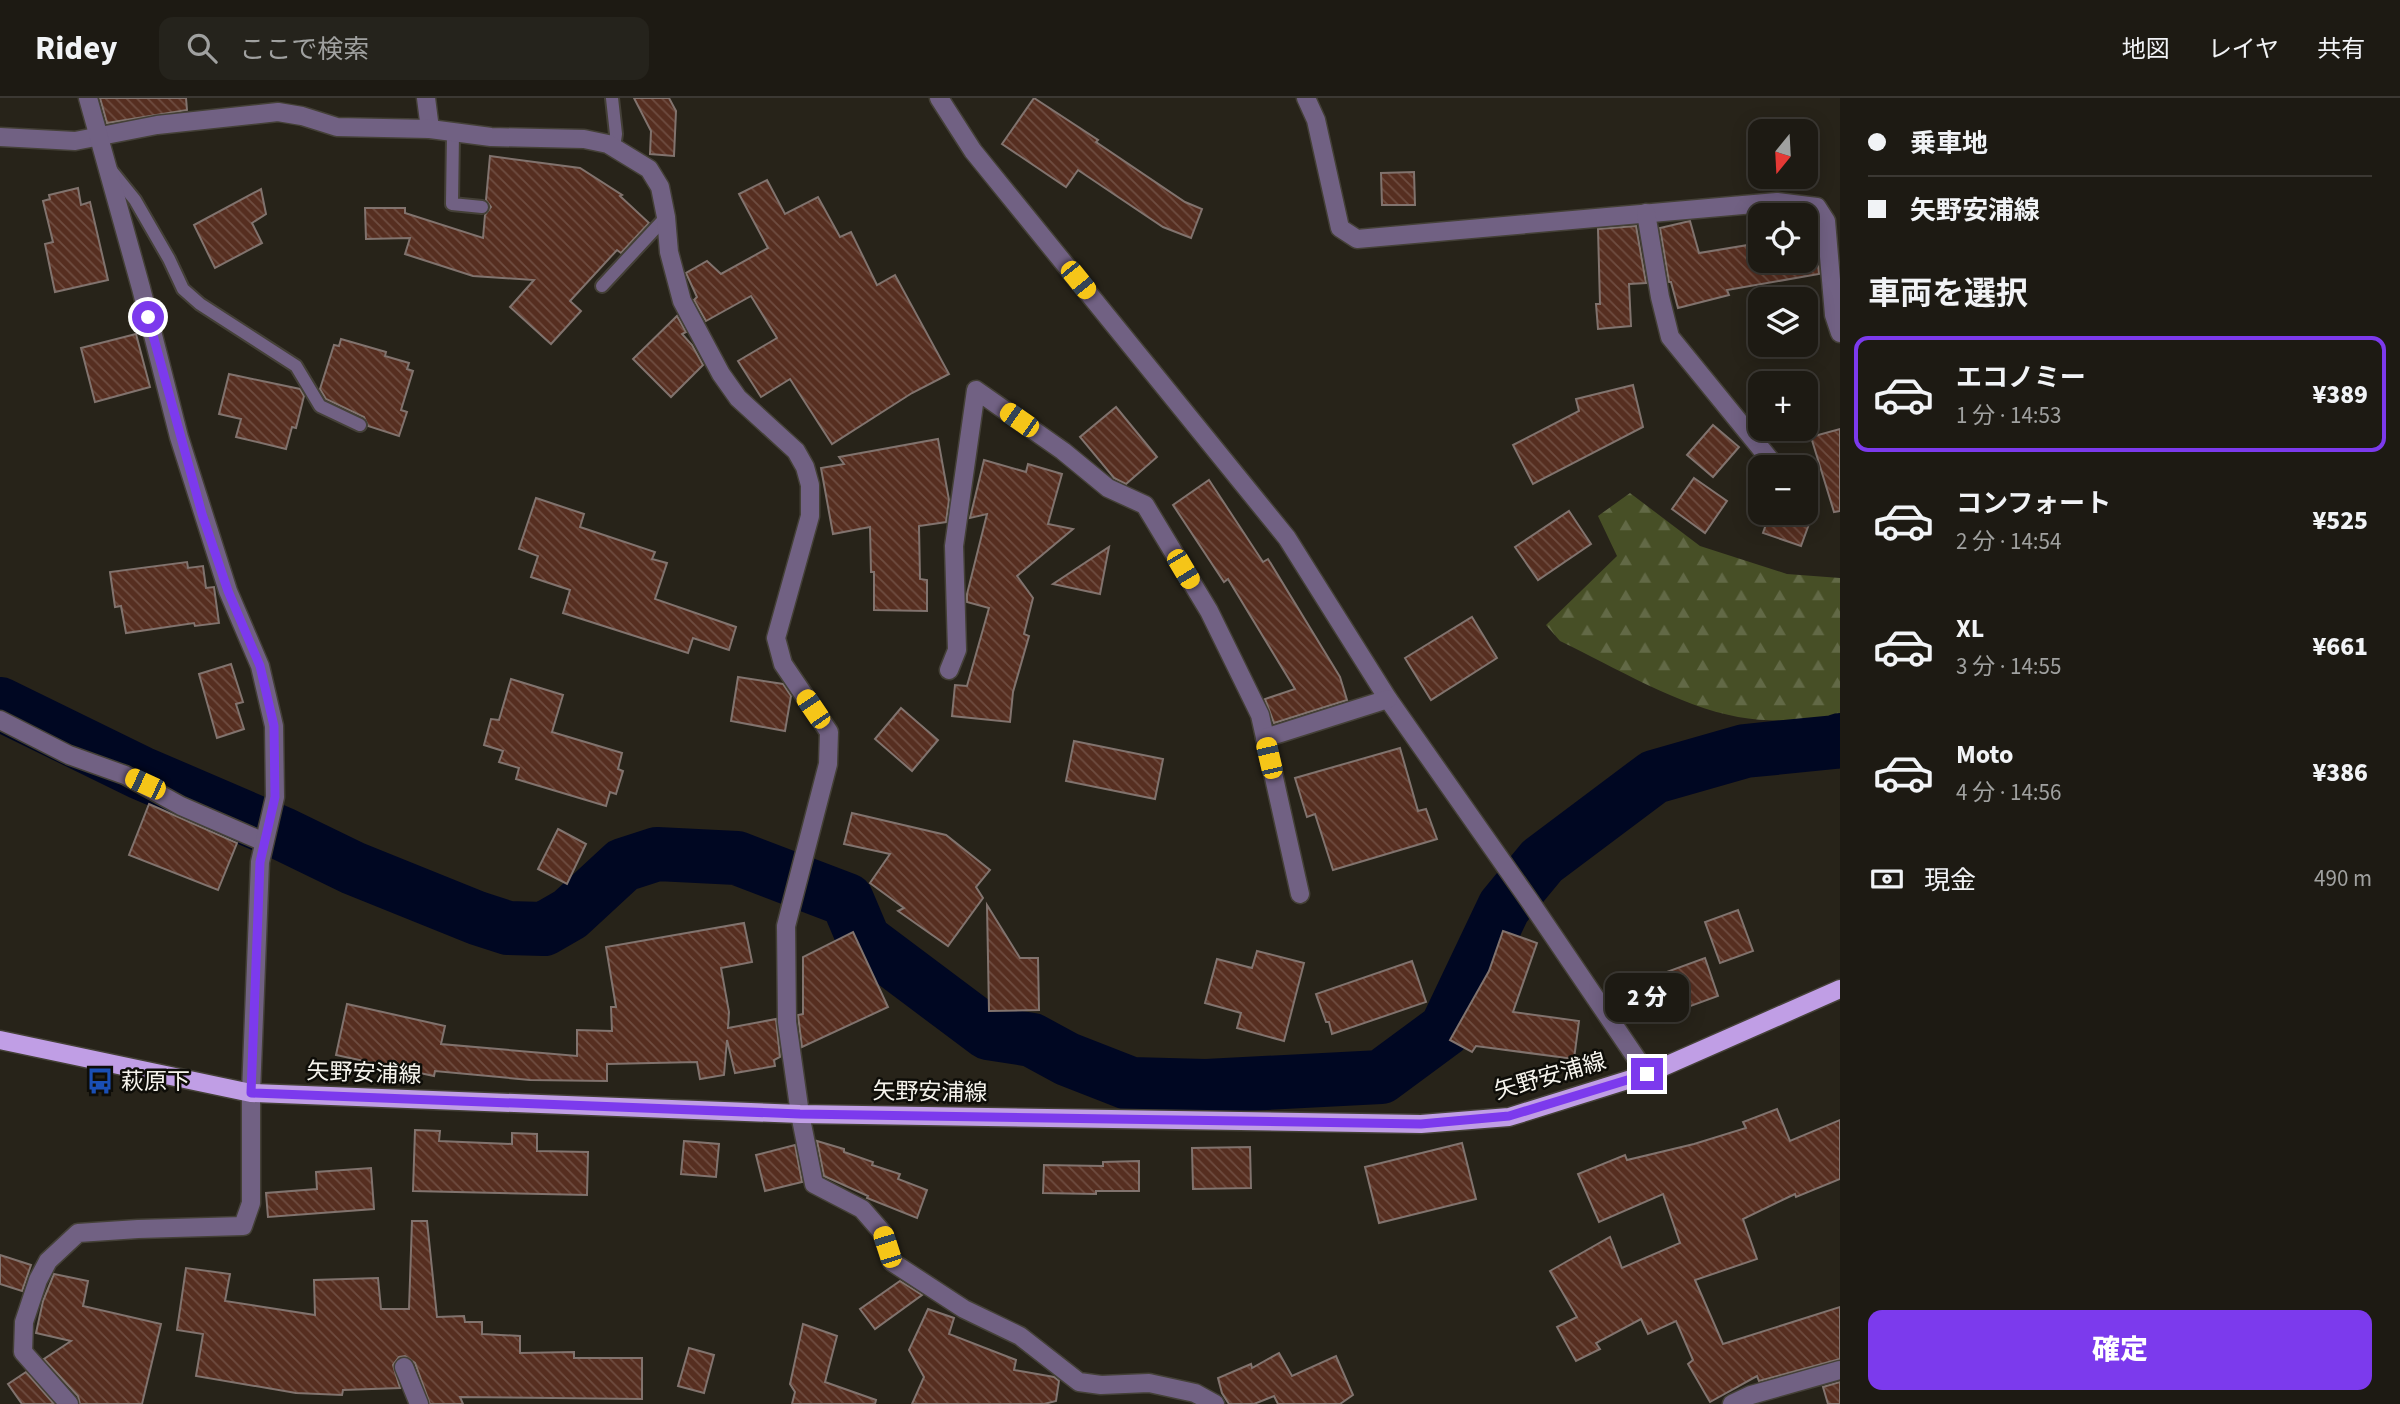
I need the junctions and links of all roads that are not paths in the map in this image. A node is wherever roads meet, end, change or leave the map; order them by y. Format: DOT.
graph roads {
  1 [pos="88,98"];
  2 [pos="426,98"];
  3 [pos="612,98"];
  4 [pos="1306,98"];
  5 [pos="942,99"];
  6 [pos="430,129"];
  7 [pos="453,134"];
  8 [pos="97,135"];
  9 [pos="0,137"];
  10 [pos="614,148"];
  11 [pos="106,164"];
  12 [pos="482,207"];
  13 [pos="1646,213"];
  14 [pos="666,217"];
  15 [pos="1835,270"];
  16 [pos="602,286"];
  17 [pos="1840,333"];
  18 [pos="360,425"];
  19 [pos="1766,455"];
  20 [pos="949,670"];
  21 [pos="1388,699"];
  22 [pos="0,720"];
  23 [pos="1265,738"];
  24 [pos="264,842"];
  25 [pos="1300,894"];
  26 [pos="1840,989"];
  27 [pos="0,1040"];
  28 [pos="1647,1074"];
  29 [pos="251,1093"];
  30 [pos="800,1114"];
  31 [pos="404,1367"];
  32 [pos="1840,1370"];
  33 [pos="69,1404"];
  34 [pos="419,1404"];
  35 [pos="1215,1404"];
  36 [pos="1732,1404"];
  1 -- 8 [label="street"];
  2 -- 6 [label="street"];
  3 -- 10 [label="lane"];
  4 -- 13 [label="street"];
  5 -- 21 [label="street"];
  6 -- 7 [label="street"];
  6 -- 8 [label="street"];
  7 -- 10 [label="street"];
  7 -- 12 [label="lane"];
  8 -- 9 [label="street"];
  8 -- 11 [label="street"];
  10 -- 14 [label="street"];
  11 -- 18 [label="lane"];
  11 -- 24 [label="street"];
  13 -- 15 [label="street"];
  13 -- 19 [label="street"];
  14 -- 16 [label="lane"];
  14 -- 30 [label="street"];
  15 -- 17 [label="street"];
  20 -- 23 [label="street"];
  21 -- 23 [label="street"];
  21 -- 28 [label="street"];
  22 -- 24 [label="street"];
  23 -- 25 [label="street"];
  24 -- 29 [label="street"];
  26 -- 28 [label="main road, 矢野安浦線"];
  27 -- 29 [label="main road, 矢野安浦線"];
  28 -- 30 [label="main road, 矢野安浦線"];
  29 -- 30 [label="main road, 矢野安浦線"];
  29 -- 33 [label="street"];
  30 -- 35 [label="street"];
  31 -- 34 [label="street"];
  32 -- 36 [label="street"];
}
